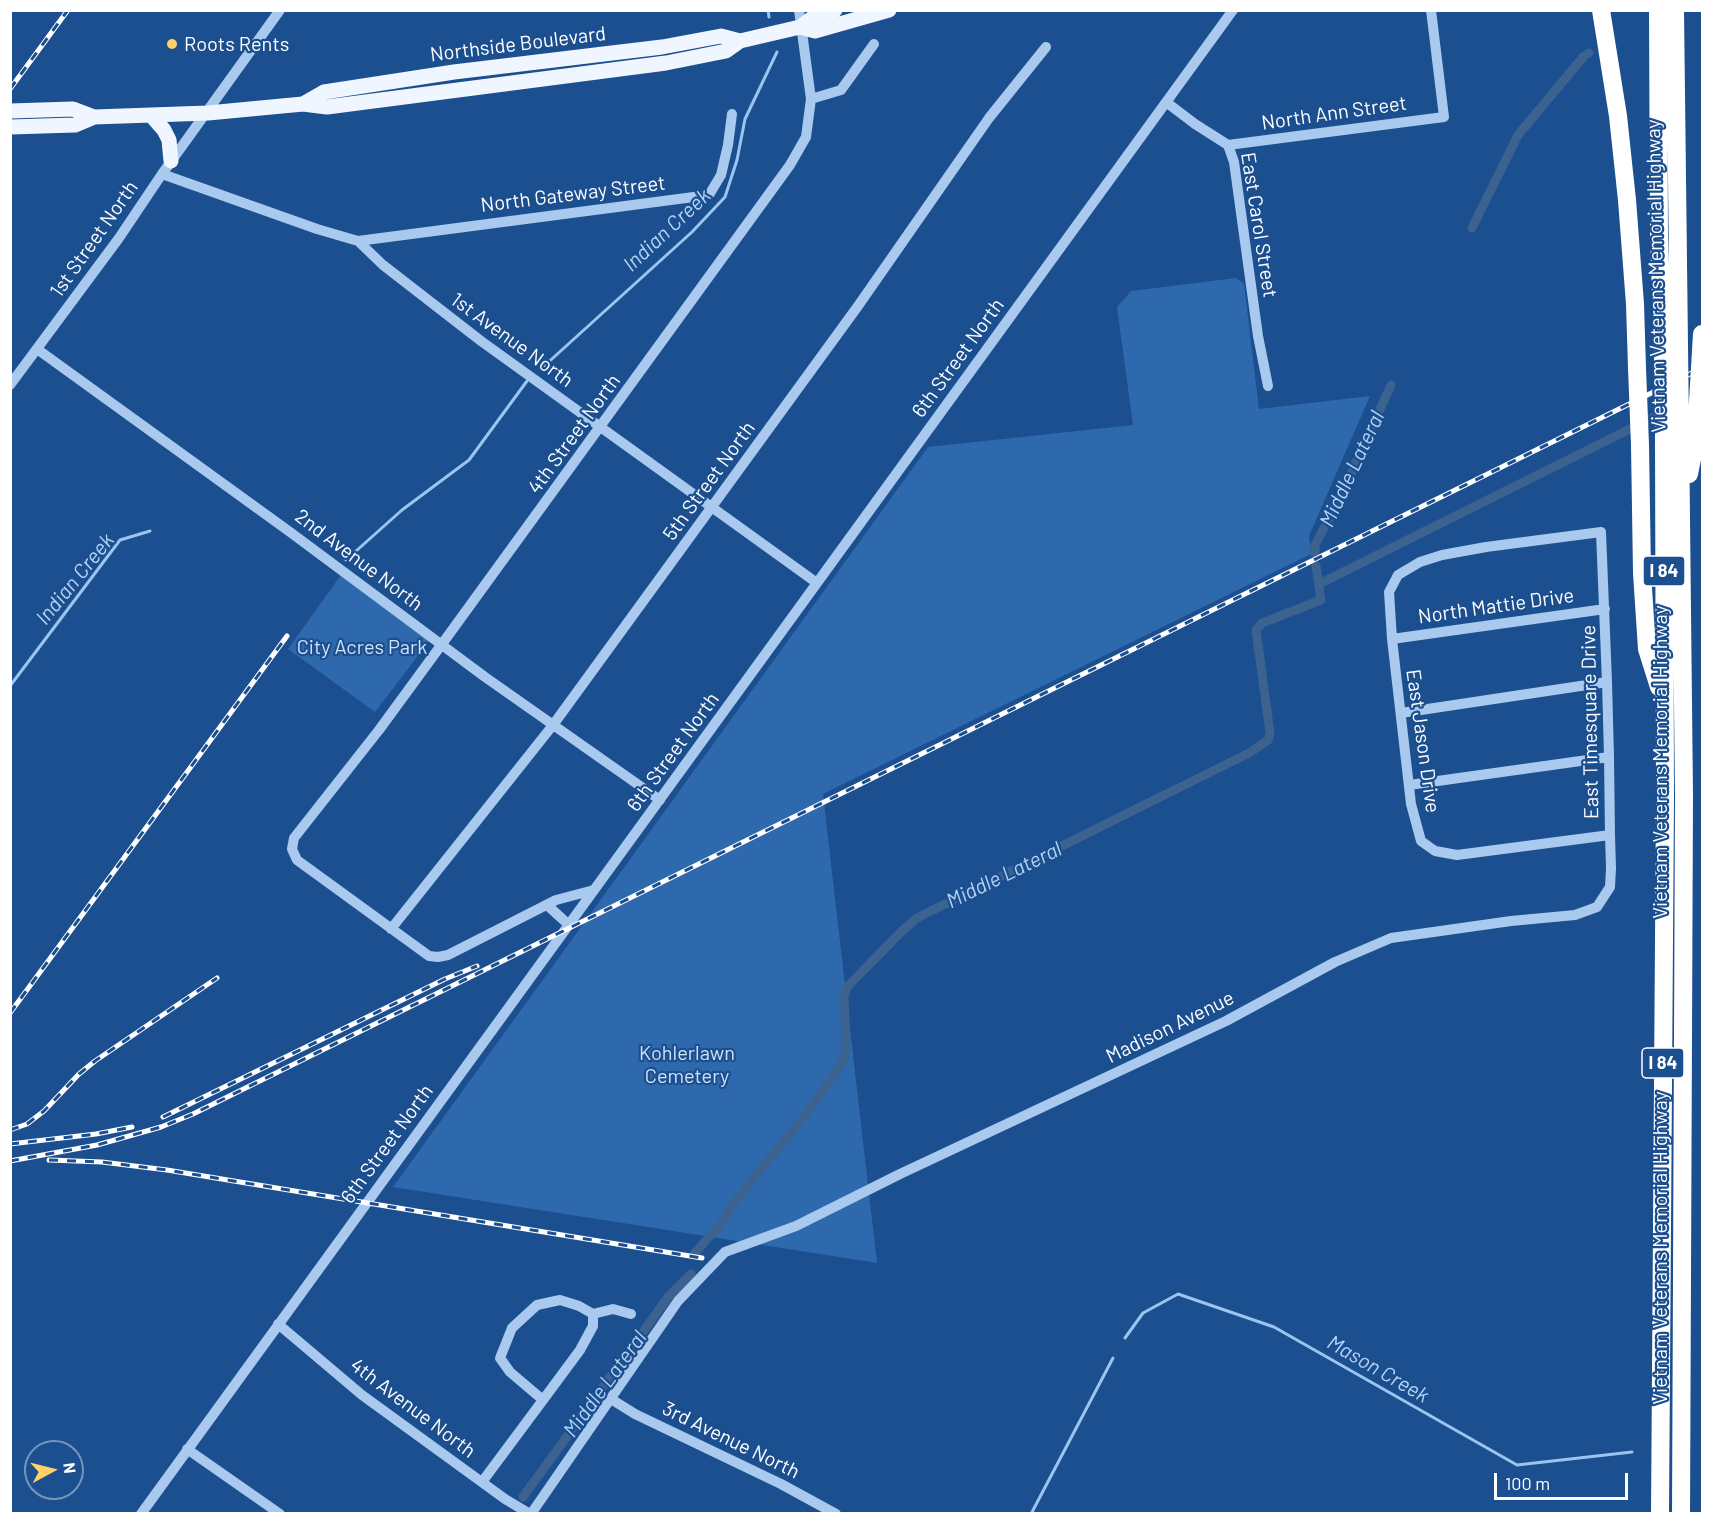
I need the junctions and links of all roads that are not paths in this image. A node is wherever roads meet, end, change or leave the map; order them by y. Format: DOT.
graph roads {
  1 [pos="280,10"];
  2 [pos="799,10"];
  3 [pos="835,10"];
  4 [pos="889,10"];
  5 [pos="1233,10"];
  6 [pos="1431,10"];
  7 [pos="1601,10"];
  8 [pos="1658,10"];
  9 [pos="1675,10"];
  10 [pos="800,27"];
  11 [pos="874,44"];
  12 [pos="1047,47"];
  13 [pos="811,99"];
  14 [pos="1166,102"];
  15 [pos="10,111"];
  16 [pos="208,113"];
  17 [pos="732,114"];
  18 [pos="151,115"];
  19 [pos="94,117"];
  20 [pos="10,127"];
  21 [pos="1228,145"];
  22 [pos="166,167"];
  23 [pos="358,241"];
  24 [pos="1702,325"];
  25 [pos="1702,334"];
  26 [pos="37,349"];
  27 [pos="1671,349"];
  28 [pos="10,385"];
  29 [pos="1268,386"];
  30 [pos="601,427"];
  31 [pos="712,507"];
  32 [pos="1682,518"];
  33 [pos="1411,568"];
  34 [pos="817,583"];
  35 [pos="1605,609"];
  36 [pos="1392,639"];
  37 [pos="442,644"];
  38 [pos="1607,682"];
  39 [pos="1665,705"];
  40 [pos="1401,713"];
  41 [pos="553,724"];
  42 [pos="1609,757"];
  43 [pos="1409,785"];
  44 [pos="660,800"];
  45 [pos="1610,836"];
  46 [pos="594,890"];
  47 [pos="547,904"];
  48 [pos="1597,907"];
  49 [pos="569,925"];
  50 [pos="391,928"];
  51 [pos="593,1314"];
  52 [pos="631,1314"];
  53 [pos="278,1324"];
  54 [pos="611,1399"];
  55 [pos="543,1400"];
  56 [pos="188,1449"];
  57 [pos="482,1482"];
  58 [pos="141,1514"];
  59 [pos="280,1514"];
  60 [pos="531,1514"];
  61 [pos="836,1514"];
  62 [pos="1658,1514"];
  63 [pos="1681,1514"];
  1 -- 16 [label="street, 1st Street North"];
  2 -- 10 [label="street, 4th Street North"];
  3 -- 10 [label="main road, Northside Boulevard"];
  4 -- 10 [label="main road, Northside Boulevard"];
  5 -- 14 [label="street, 6th Street North"];
  6 -- 21 [label="street, North Ann Street"];
  7 -- 39 [label="highway, bridge"];
  8 -- 27 [label="highway, Vietnam Veterans Memorial Highway / I 84"];
  9 -- 27 [label="highway, Vietnam Veterans Memorial Highway / I 84"];
  10 -- 13 [label="street, 4th Street North"];
  10 -- 16 [label="main road, Northside Boulevard"];
  11 -- 13 [label="street"];
  12 -- 31 [label="street, 5th Street North"];
  13 -- 30 [label="street, 4th Street North"];
  14 -- 21 [label="street, East Carol Street"];
  14 -- 34 [label="street, 6th Street North"];
  15 -- 19 [label="main road, Northside Boulevard"];
  16 -- 18 [label="main road, Northside Boulevard"];
  16 -- 22 [label="street, 1st Street North"];
  17 -- 23 [label="street, North Gateway Street"];
  18 -- 19 [label="main road, Northside Boulevard"];
  18 -- 22 [label="main road"];
  19 -- 20 [label="main road, Northside Boulevard"];
  21 -- 29 [label="street, East Carol Street"];
  22 -- 23 [label="street, 1st Avenue North"];
  22 -- 26 [label="street, 1st Street North"];
  23 -- 30 [label="street, 1st Avenue North"];
  24 -- 25 [label="highway"];
  25 -- 32 [label="highway, bridge"];
  26 -- 28 [label="street, 1st Street North"];
  26 -- 37 [label="street, 2nd Avenue North"];
  27 -- 32 [label="highway, Vietnam Veterans Memorial Highway / I 84, bridge"];
  27 -- 39 [label="highway, Vietnam Veterans Memorial Highway / I 84, bridge"];
  30 -- 31 [label="street, 1st Avenue North"];
  30 -- 37 [label="street, 4th Street North"];
  31 -- 34 [label="street, 1st Avenue North"];
  31 -- 41 [label="street, 5th Street North"];
  32 -- 63 [label="highway, Vietnam Veterans Memorial Highway / I 84"];
  33 -- 35 [label="street, East Timesquare Drive"];
  33 -- 36 [label="street, East Jason Drive"];
  34 -- 44 [label="street, 6th Street North"];
  35 -- 36 [label="street, North Mattie Drive"];
  35 -- 38 [label="street, East Timesquare Drive"];
  36 -- 40 [label="street, East Jason Drive"];
  37 -- 41 [label="street, 2nd Avenue North"];
  37 -- 50 [label="street, 4th Street North"];
  38 -- 40 [label="street"];
  38 -- 42 [label="street, East Timesquare Drive"];
  39 -- 62 [label="highway, Vietnam Veterans Memorial Highway / I 84"];
  40 -- 43 [label="street, East Jason Drive"];
  41 -- 44 [label="street, 2nd Avenue North"];
  41 -- 50 [label="street, 5th Street North"];
  42 -- 43 [label="street"];
  42 -- 45 [label="street, East Timesquare Drive"];
  43 -- 45 [label="street, East Jason Drive"];
  44 -- 46 [label="street, 6th Street North"];
  45 -- 48 [label="street, East Timesquare Drive"];
  46 -- 47 [label="street"];
  46 -- 49 [label="street, 6th Street North"];
  47 -- 49 [label="street"];
  47 -- 50 [label="street"];
  48 -- 54 [label="street, Madison Avenue"];
  49 -- 53 [label="street, 6th Street North"];
  51 -- 52 [label="street"];
  51 -- 55 [label="street"];
  51 -- 55 [label="street"];
  53 -- 56 [label="street, 6th Street North"];
  53 -- 57 [label="street, 4th Avenue North"];
  54 -- 60 [label="street, Madison Avenue"];
  54 -- 61 [label="street, 3rd Avenue North"];
  55 -- 57 [label="street"];
  56 -- 58 [label="street, 6th Street North"];
  56 -- 59 [label="street"];
  57 -- 60 [label="street, 4th Avenue North"];
}
